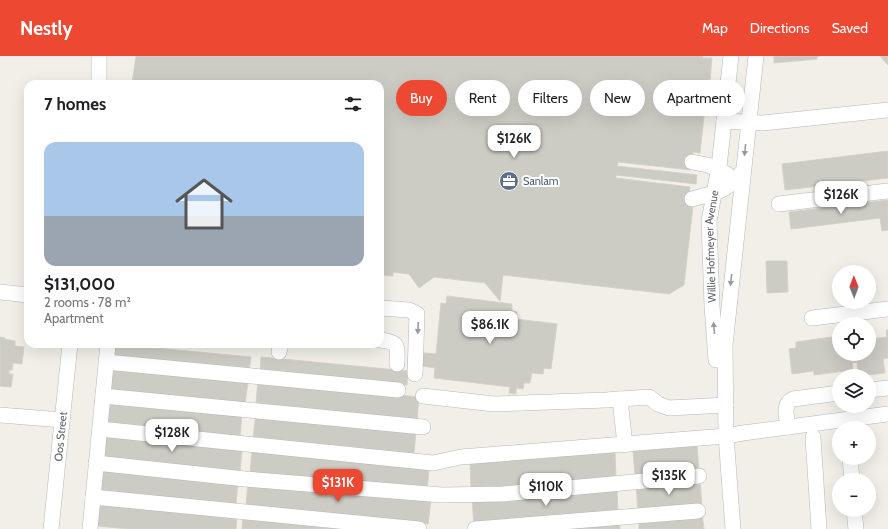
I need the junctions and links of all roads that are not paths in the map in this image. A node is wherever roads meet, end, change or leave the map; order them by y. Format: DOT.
graph roads {
  1 [pos="99,56"];
  2 [pos="731,56"];
  3 [pos="756,56"];
  4 [pos="99,80"];
  5 [pos="888,110"];
  6 [pos="724,121"];
  7 [pos="748,123"];
  8 [pos="720,153"];
  9 [pos="718,170"];
  10 [pos="741,177"];
  11 [pos="888,191"];
  12 [pos="714,194"];
  13 [pos="779,204"];
  14 [pos="709,221"];
  15 [pos="0,292"];
  16 [pos="24,295"];
  17 [pos="384,308"];
  18 [pos="888,309"];
  19 [pos="812,318"];
  20 [pos="384,340"];
  21 [pos="70,348"];
  22 [pos="108,348"];
  23 [pos="106,362"];
  24 [pos="397,364"];
  25 [pos="415,374"];
  26 [pos="888,388"];
  27 [pos="876,389"];
  28 [pos="398,390"];
  29 [pos="832,394"];
  30 [pos="102,396"];
  31 [pos="423,396"];
  32 [pos="620,399"];
  33 [pos="724,405"];
  34 [pos="888,414"];
  35 [pos="0,415"];
  36 [pos="62,420"];
  37 [pos="859,421"];
  38 [pos="832,425"];
  39 [pos="423,427"];
  40 [pos="788,427"];
  41 [pos="100,429"];
  42 [pos="726,436"];
  43 [pos="813,437"];
  44 [pos="624,444"];
  45 [pos="96,463"];
  46 [pos="699,476"];
  47 [pos="93,497"];
  48 [pos="698,511"];
  49 [pos="855,517"];
  50 [pos="51,529"];
  51 [pos="90,529"];
  52 [pos="419,529"];
  53 [pos="476,529"];
  54 [pos="733,529"];
  55 [pos="820,529"];
  56 [pos="856,529"];
  1 -- 4 [label="street"];
  2 -- 6 [label="street, Willie Hofmeyer Avenue"];
  3 -- 7 [label="street, Willie Hofmeyer Avenue"];
  5 -- 7 [label="street"];
  6 -- 7 [label="street"];
  6 -- 8 [label="street, Willie Hofmeyer Avenue"];
  7 -- 10 [label="street, Willie Hofmeyer Avenue, one-way"];
  8 -- 9 [label="street, Willie Hofmeyer Avenue"];
  8 -- 9 [label="street"];
  9 -- 10 [label="street"];
  9 -- 12 [label="street, Willie Hofmeyer Avenue"];
  10 -- 12 [label="street"];
  10 -- 33 [label="street, Willie Hofmeyer Avenue, one-way"];
  11 -- 13 [label="street"];
  12 -- 14 [label="street, Willie Hofmeyer Avenue"];
  12 -- 14 [label="street"];
  33 -- 14 [label="street, Willie Hofmeyer Avenue, one-way"];
  15 -- 16 [label="street"];
  17 -- 25 [label="street, one-way"];
  18 -- 19 [label="street"];
  20 -- 24 [label="street"];
  21 -- 36 [label="street, Oos Street"];
  22 -- 23 [label="street"];
  23 -- 28 [label="street"];
  23 -- 30 [label="street"];
  26 -- 27 [label="street"];
  29 -- 40 [label="street"];
  30 -- 39 [label="street"];
  30 -- 41 [label="street"];
  31 -- 32 [label="street"];
  32 -- 33 [label="street"];
  32 -- 44 [label="street"];
  33 -- 42 [label="street, Willie Hofmeyer Avenue"];
  34 -- 37 [label="street"];
  35 -- 36 [label="street"];
  36 -- 50 [label="street, Oos Street"];
  38 -- 40 [label="street"];
  40 -- 42 [label="street"];
  41 -- 44 [label="street"];
  41 -- 45 [label="street"];
  42 -- 44 [label="street"];
  42 -- 54 [label="street, Willie Hofmeyer Avenue"];
  43 -- 55 [label="street"];
  45 -- 46 [label="street"];
  45 -- 47 [label="street"];
  47 -- 51 [label="street"];
  47 -- 52 [label="street"];
  48 -- 53 [label="street"];
  49 -- 56 [label="street"];
}
